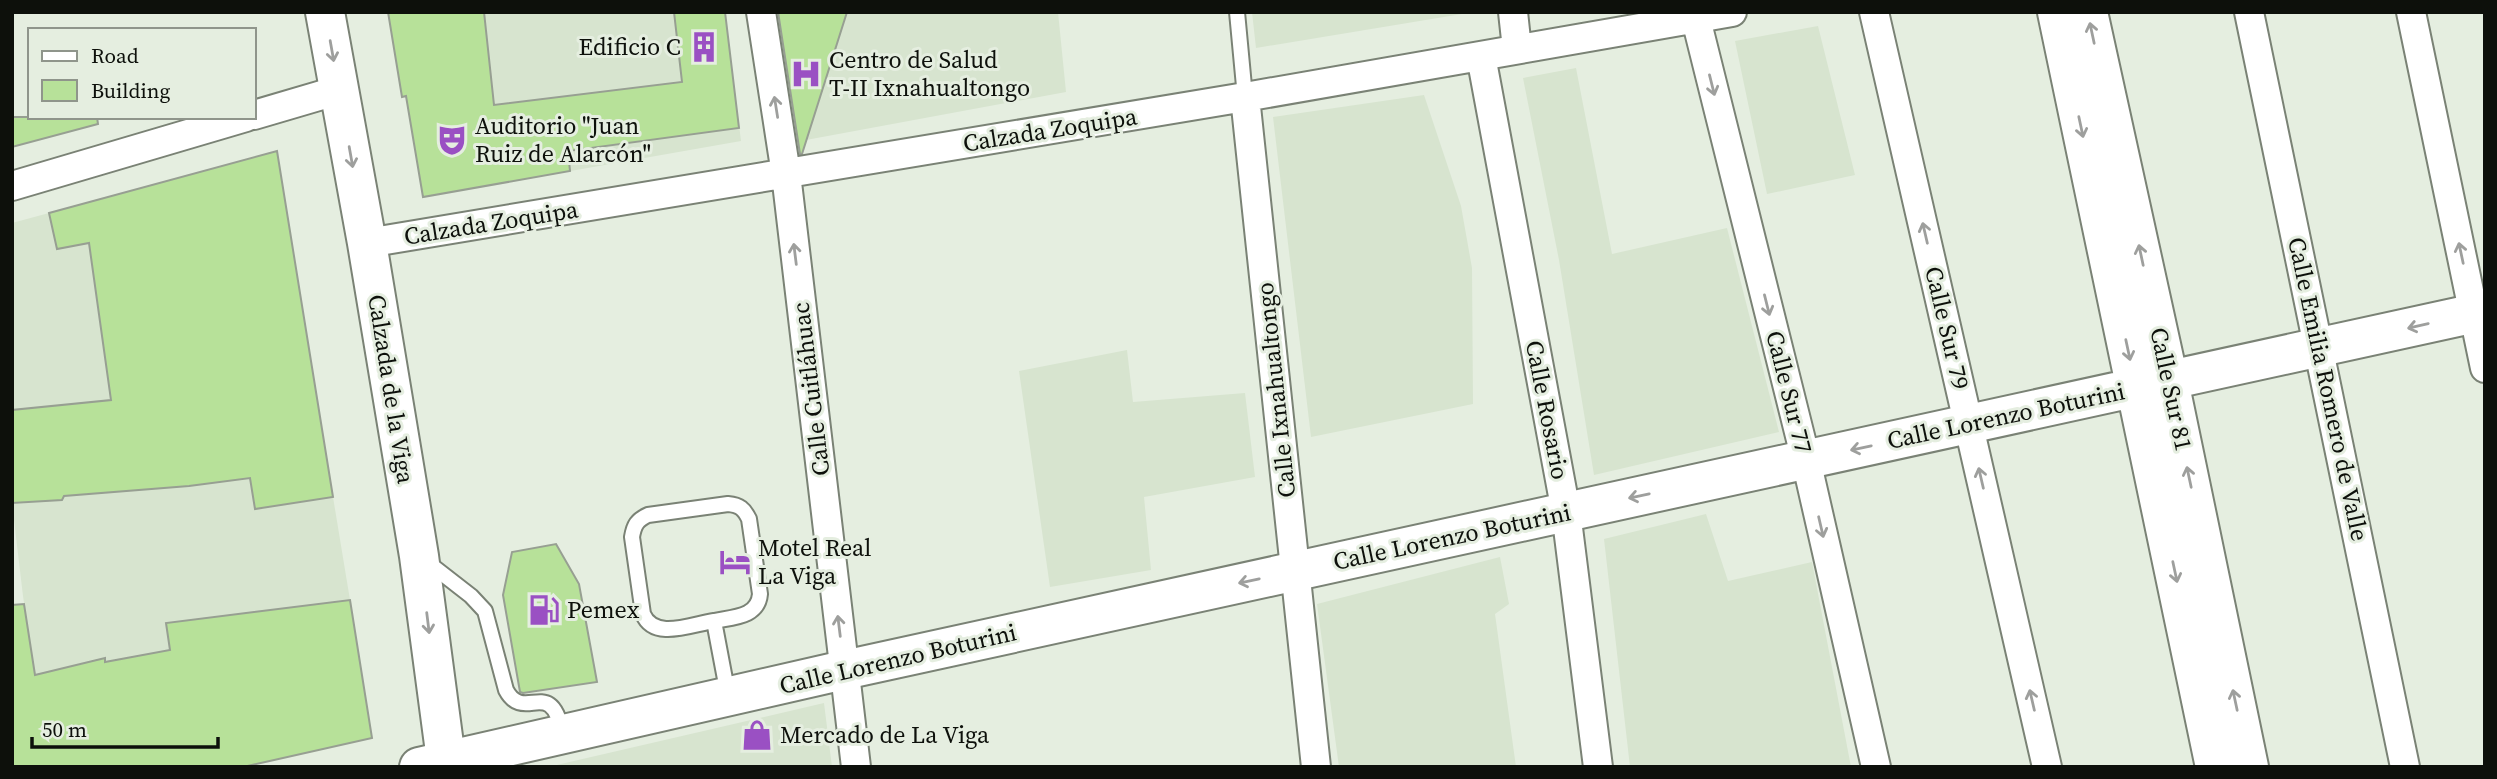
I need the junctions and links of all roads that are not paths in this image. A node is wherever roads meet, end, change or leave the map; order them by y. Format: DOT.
graph roads {
  1 [pos="326,12"];
  2 [pos="761,12"];
  3 [pos="1237,12"];
  4 [pos="1513,12"];
  5 [pos="1732,12"];
  6 [pos="1874,12"];
  7 [pos="2057,12"];
  8 [pos="2088,12"];
  9 [pos="2249,12"];
  10 [pos="2411,12"];
  11 [pos="1696,19"];
  12 [pos="1517,49"];
  13 [pos="1481,56"];
  14 [pos="339,90"];
  15 [pos="1245,97"];
  16 [pos="256,114"];
  17 [pos="239,119"];
  18 [pos="786,174"];
  19 [pos="12,186"];
  20 [pos="367,243"];
  21 [pos="2479,312"];
  22 [pos="2320,348"];
  23 [pos="2485,368"];
  24 [pos="2153,384"];
  25 [pos="1969,424"];
  26 [pos="1806,460"];
  27 [pos="1566,512"];
  28 [pos="419,556"];
  29 [pos="1295,571"];
  30 [pos="714,621"];
  31 [pos="844,670"];
  32 [pos="728,696"];
  33 [pos="563,734"];
  34 [pos="437,765"];
  35 [pos="856,767"];
  36 [pos="1316,767"];
  37 [pos="1598,767"];
  38 [pos="1876,767"];
  39 [pos="2047,767"];
  40 [pos="2216,767"];
  41 [pos="2249,767"];
  42 [pos="2405,767"];
  1 -- 14 [label="main road, Calzada de la Viga, one-way"];
  18 -- 2 [label="street, Calle Cuitláhuac, one-way"];
  3 -- 15 [label="lane, Calle Ixnahualtongo"];
  4 -- 12 [label="street"];
  5 -- 11 [label="street, Calzada Zoquipa"];
  25 -- 6 [label="street, Calle Sur 79, one-way"];
  7 -- 24 [label="main road, Calle Sur 81, one-way"];
  24 -- 8 [label="main road, Calle Sur 81, one-way"];
  9 -- 22 [label="street, Calle Emilia Romero de Valle"];
  21 -- 10 [label="street, one-way"];
  11 -- 12 [label="street, Calzada Zoquipa"];
  11 -- 26 [label="street, Calle Sur 77, one-way"];
  12 -- 13 [label="street, Calzada Zoquipa"];
  13 -- 15 [label="street, Calzada Zoquipa"];
  13 -- 27 [label="street, Calle Rosario"];
  14 -- 16 [label="street"];
  14 -- 20 [label="main road, Calzada de la Viga, one-way"];
  15 -- 18 [label="street, Calzada Zoquipa"];
  15 -- 29 [label="street, Calle Ixnahualtongo"];
  17 -- 19 [label="street"];
  18 -- 20 [label="street, Calzada Zoquipa"];
  31 -- 18 [label="street, Calle Cuitláhuac, one-way"];
  20 -- 28 [label="main road, Calzada de la Viga"];
  21 -- 22 [label="main road, Calle Lorenzo Boturini, one-way"];
  21 -- 23 [label="street"];
  22 -- 24 [label="main road, Calle Lorenzo Boturini"];
  22 -- 42 [label="street, Calle Emilia Romero de Valle"];
  24 -- 25 [label="main road, Calle Lorenzo Boturini"];
  24 -- 40 [label="main road, Calle Sur 81, one-way"];
  41 -- 24 [label="main road, Calle Sur 81, one-way"];
  25 -- 26 [label="main road, Calle Lorenzo Boturini, one-way"];
  39 -- 25 [label="street, Calle Sur 79, one-way"];
  26 -- 27 [label="main road, Calle Lorenzo Boturini, one-way"];
  26 -- 38 [label="street, Calle Sur 77, one-way"];
  27 -- 29 [label="main road, Calle Lorenzo Boturini"];
  27 -- 37 [label="street, Calle Rosario"];
  28 -- 33 [label="lane"];
  28 -- 34 [label="main road, Calzada de la Viga, one-way"];
  29 -- 31 [label="main road, Calle Lorenzo Boturini, one-way"];
  29 -- 36 [label="street, Calle Ixnahualtongo"];
  30 -- 30 [label="lane"];
  30 -- 32 [label="lane"];
  31 -- 32 [label="main road, Calle Lorenzo Boturini"];
  31 -- 35 [label="street, Calle Cuitláhuac"];
  32 -- 33 [label="main road, Calle Lorenzo Boturini"];
  33 -- 34 [label="main road, Calle Lorenzo Boturini"];
}
